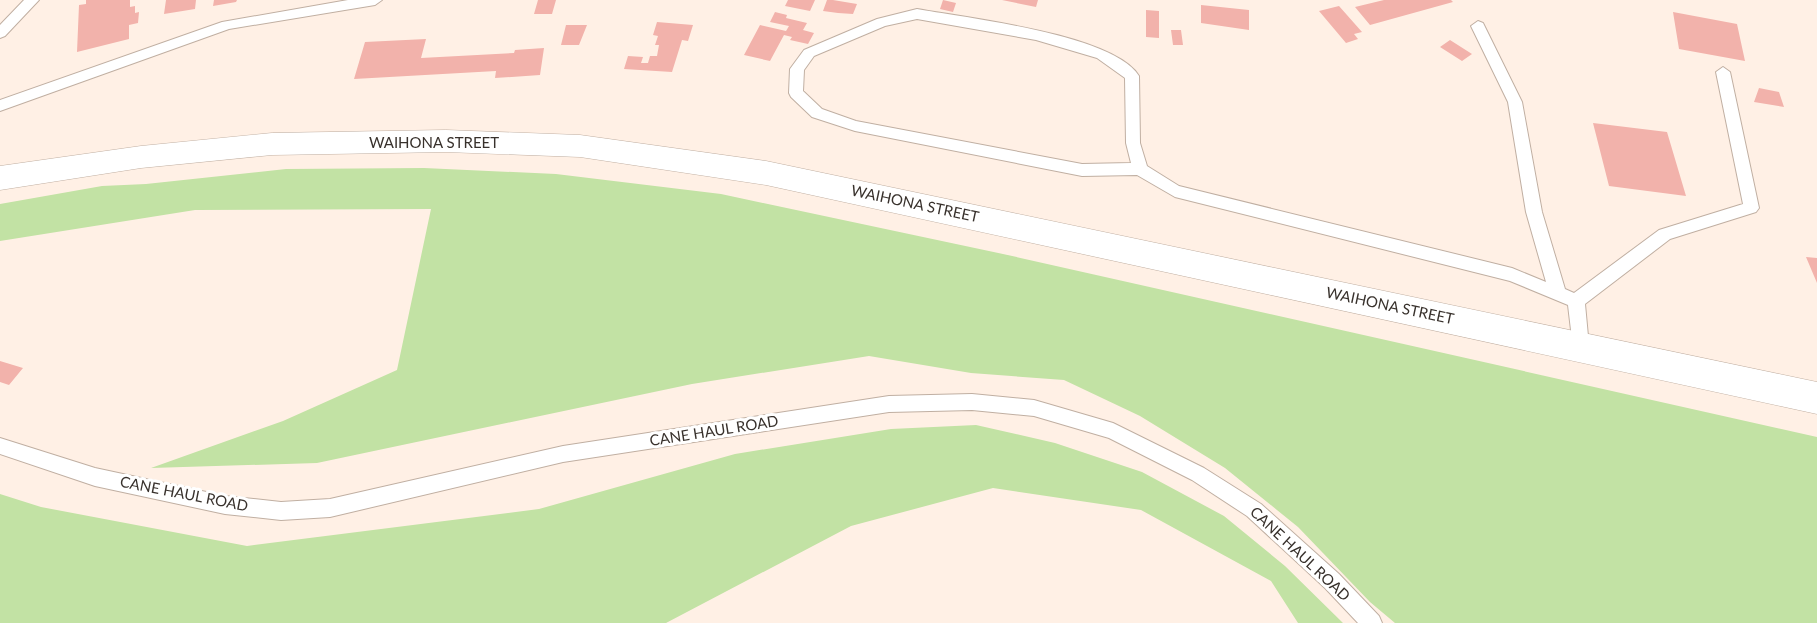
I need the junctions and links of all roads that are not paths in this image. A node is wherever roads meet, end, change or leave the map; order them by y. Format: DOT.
graph roads {
  1 [pos="32,0"];
  2 [pos="375,0"];
  3 [pos="1478,26"];
  4 [pos="0,33"];
  5 [pos="1723,72"];
  6 [pos="0,106"];
  7 [pos="1140,169"];
  8 [pos="0,178"];
  9 [pos="1557,291"];
  10 [pos="1576,301"];
  11 [pos="1581,347"];
  12 [pos="1817,398"];
  13 [pos="0,446"];
  14 [pos="1372,623"];
  1 -- 4 [label="lane"];
  2 -- 6 [label="lane"];
  3 -- 9 [label="lane"];
  5 -- 10 [label="lane"];
  7 -- 7 [label="lane"];
  7 -- 9 [label="lane"];
  8 -- 11 [label="street, WAIHONA STREET"];
  9 -- 10 [label="lane"];
  10 -- 11 [label="lane"];
  11 -- 12 [label="street, WAIHONA STREET"];
  13 -- 14 [label="lane, CANE HAUL ROAD"];
}
